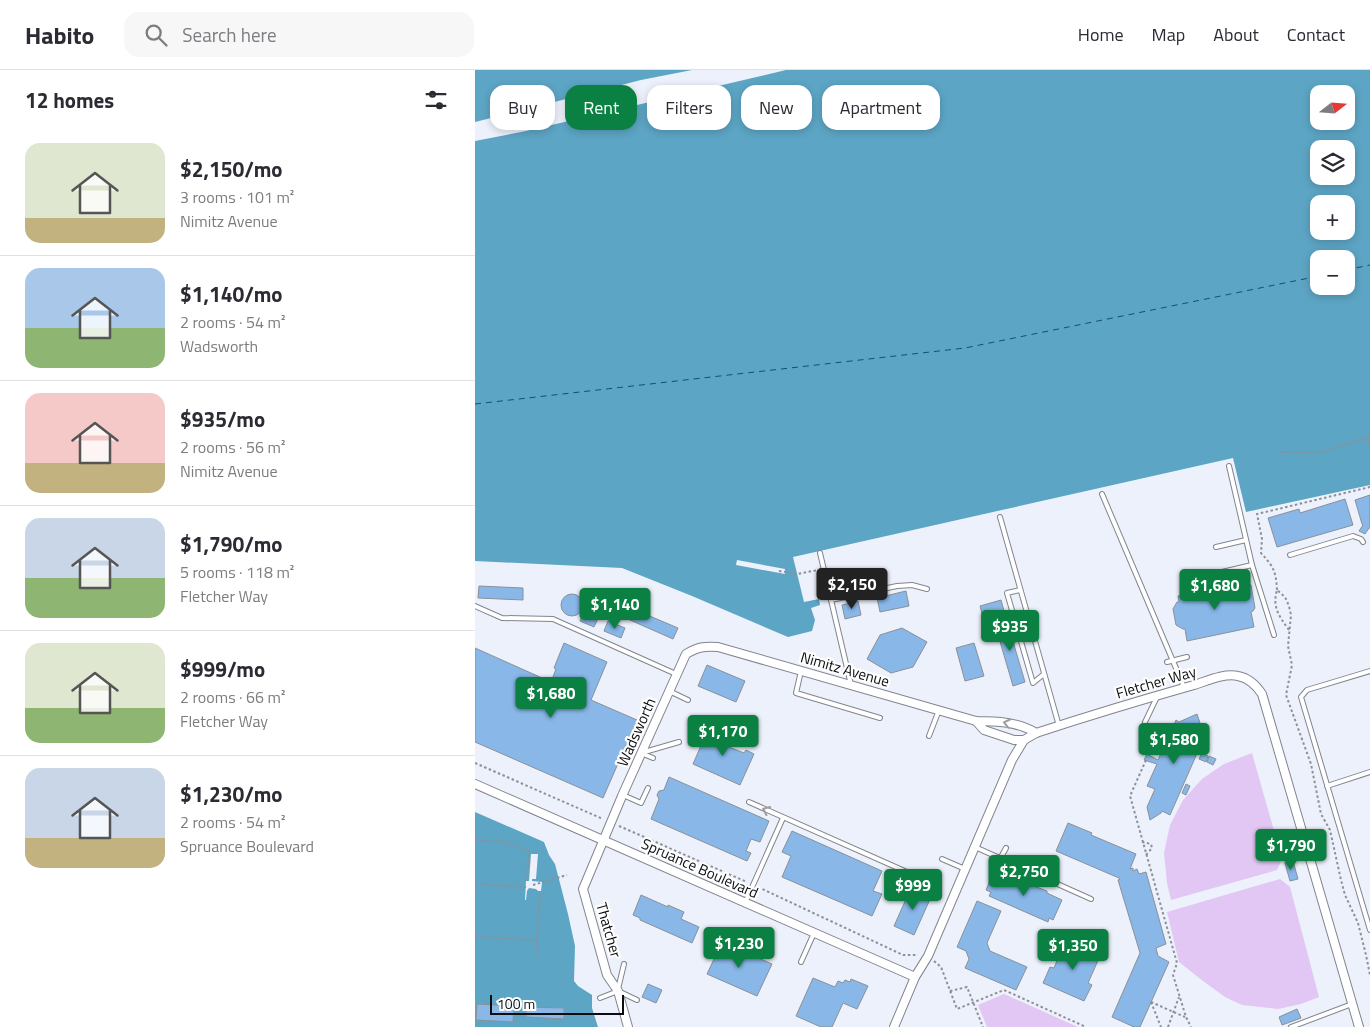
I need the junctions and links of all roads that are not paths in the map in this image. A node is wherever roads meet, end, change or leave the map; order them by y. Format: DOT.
graph roads {
  1 [pos="1229,466"];
  2 [pos="1102,494"];
  3 [pos="1000,517"];
  4 [pos="1246,540"];
  5 [pos="1363,542"];
  6 [pos="1216,547"];
  7 [pos="820,553"];
  8 [pos="1290,555"];
  9 [pos="1252,565"];
  10 [pos="1222,572"];
  11 [pos="927,588"];
  12 [pos="1020,590"];
  13 [pos="831,600"];
  14 [pos="475,606"];
  15 [pos="1013,612"];
  16 [pos="988,619"];
  17 [pos="1274,635"];
  18 [pos="705,646"];
  19 [pos="1187,657"];
  20 [pos="1172,661"];
  21 [pos="1167,662"];
  22 [pos="801,671"];
  23 [pos="1370,671"];
  24 [pos="677,674"];
  25 [pos="1044,674"];
  26 [pos="851,685"];
  27 [pos="1184,688"];
  28 [pos="669,691"];
  29 [pos="1157,696"];
  30 [pos="688,700"];
  31 [pos="939,710"];
  32 [pos="880,718"];
  33 [pos="976,721"];
  34 [pos="1145,722"];
  35 [pos="1059,726"];
  36 [pos="1036,733"];
  37 [pos="929,736"];
  38 [pos="1024,740"];
  39 [pos="679,742"];
  40 [pos="641,753"];
  41 [pos="653,758"];
  42 [pos="1370,772"];
  43 [pos="475,784"];
  44 [pos="1327,786"];
  45 [pos="648,788"];
  46 [pos="623,795"];
  47 [pos="749,802"];
  48 [pos="783,818"];
  49 [pos="603,840"];
  50 [pos="974,847"];
  51 [pos="1006,848"];
  52 [pos="942,859"];
  53 [pos="1000,859"];
  54 [pos="965,869"];
  55 [pos="907,872"];
  56 [pos="1091,900"];
  57 [pos="745,903"];
  58 [pos="1370,930"];
  59 [pos="814,933"];
  60 [pos="801,962"];
  61 [pos="624,964"];
  62 [pos="915,977"];
  63 [pos="618,991"];
  64 [pos="600,998"];
  65 [pos="637,1000"];
  66 [pos="1353,1004"];
  67 [pos="629,1026"];
  68 [pos="894,1027"];
  69 [pos="1291,1027"];
  70 [pos="1359,1027"];
  1 -- 4 [label="lane"];
  2 -- 20 [label="lane"];
  3 -- 12 [label="lane"];
  4 -- 6 [label="lane"];
  4 -- 9 [label="lane"];
  5 -- 8 [label="lane"];
  7 -- 13 [label="lane"];
  9 -- 10 [label="lane"];
  9 -- 17 [label="lane"];
  11 -- 13 [label="lane"];
  12 -- 15 [label="lane"];
  12 -- 25 [label="lane"];
  13 -- 26 [label="lane"];
  14 -- 24 [label="lane"];
  15 -- 16 [label="lane"];
  15 -- 25 [label="lane"];
  18 -- 22 [label="street, Nimitz Avenue"];
  18 -- 24 [label="street, Wadsworth"];
  19 -- 20 [label="lane"];
  20 -- 21 [label="lane"];
  20 -- 27 [label="lane"];
  22 -- 26 [label="street, Nimitz Avenue"];
  22 -- 32 [label="lane"];
  23 -- 44 [label="lane"];
  24 -- 28 [label="street, Wadsworth"];
  25 -- 35 [label="lane"];
  26 -- 31 [label="street, Nimitz Avenue"];
  27 -- 29 [label="street, Fletcher Way"];
  27 -- 66 [label="street, Fletcher Way"];
  28 -- 30 [label="lane"];
  28 -- 40 [label="street, Wadsworth"];
  29 -- 34 [label="lane"];
  29 -- 35 [label="street, Fletcher Way"];
  31 -- 33 [label="street, Nimitz Avenue"];
  31 -- 37 [label="lane"];
  36 -- 33 [label="street, Nimitz Avenue, one-way"];
  33 -- 38 [label="street, Nimitz Avenue"];
  35 -- 36 [label="street, Fletcher Way"];
  36 -- 38 [label="street, Fletcher Way"];
  38 -- 50 [label="street, Fletcher Way"];
  39 -- 40 [label="lane"];
  40 -- 41 [label="lane"];
  40 -- 46 [label="street, Wadsworth"];
  42 -- 44 [label="lane"];
  43 -- 49 [label="street, Spruance Boulevard"];
  44 -- 58 [label="lane"];
  45 -- 46 [label="lane"];
  46 -- 49 [label="street, Wadsworth"];
  48 -- 47 [label="lane, one-way"];
  48 -- 55 [label="lane"];
  48 -- 57 [label="lane"];
  49 -- 57 [label="street, Spruance Boulevard"];
  49 -- 63 [label="street, Thatcher"];
  50 -- 53 [label="lane"];
  50 -- 54 [label="street, Fletcher Way"];
  51 -- 53 [label="lane"];
  52 -- 54 [label="lane"];
  53 -- 56 [label="lane"];
  54 -- 62 [label="street, Fletcher Way"];
  57 -- 59 [label="street, Spruance Boulevard"];
  59 -- 60 [label="lane"];
  59 -- 62 [label="street, Spruance Boulevard"];
  61 -- 63 [label="lane"];
  62 -- 68 [label="street, Fletcher Way"];
  63 -- 64 [label="lane"];
  63 -- 65 [label="lane"];
  63 -- 67 [label="street, Thatcher"];
  66 -- 69 [label="lane"];
  66 -- 70 [label="street, Fletcher Way"];
}
